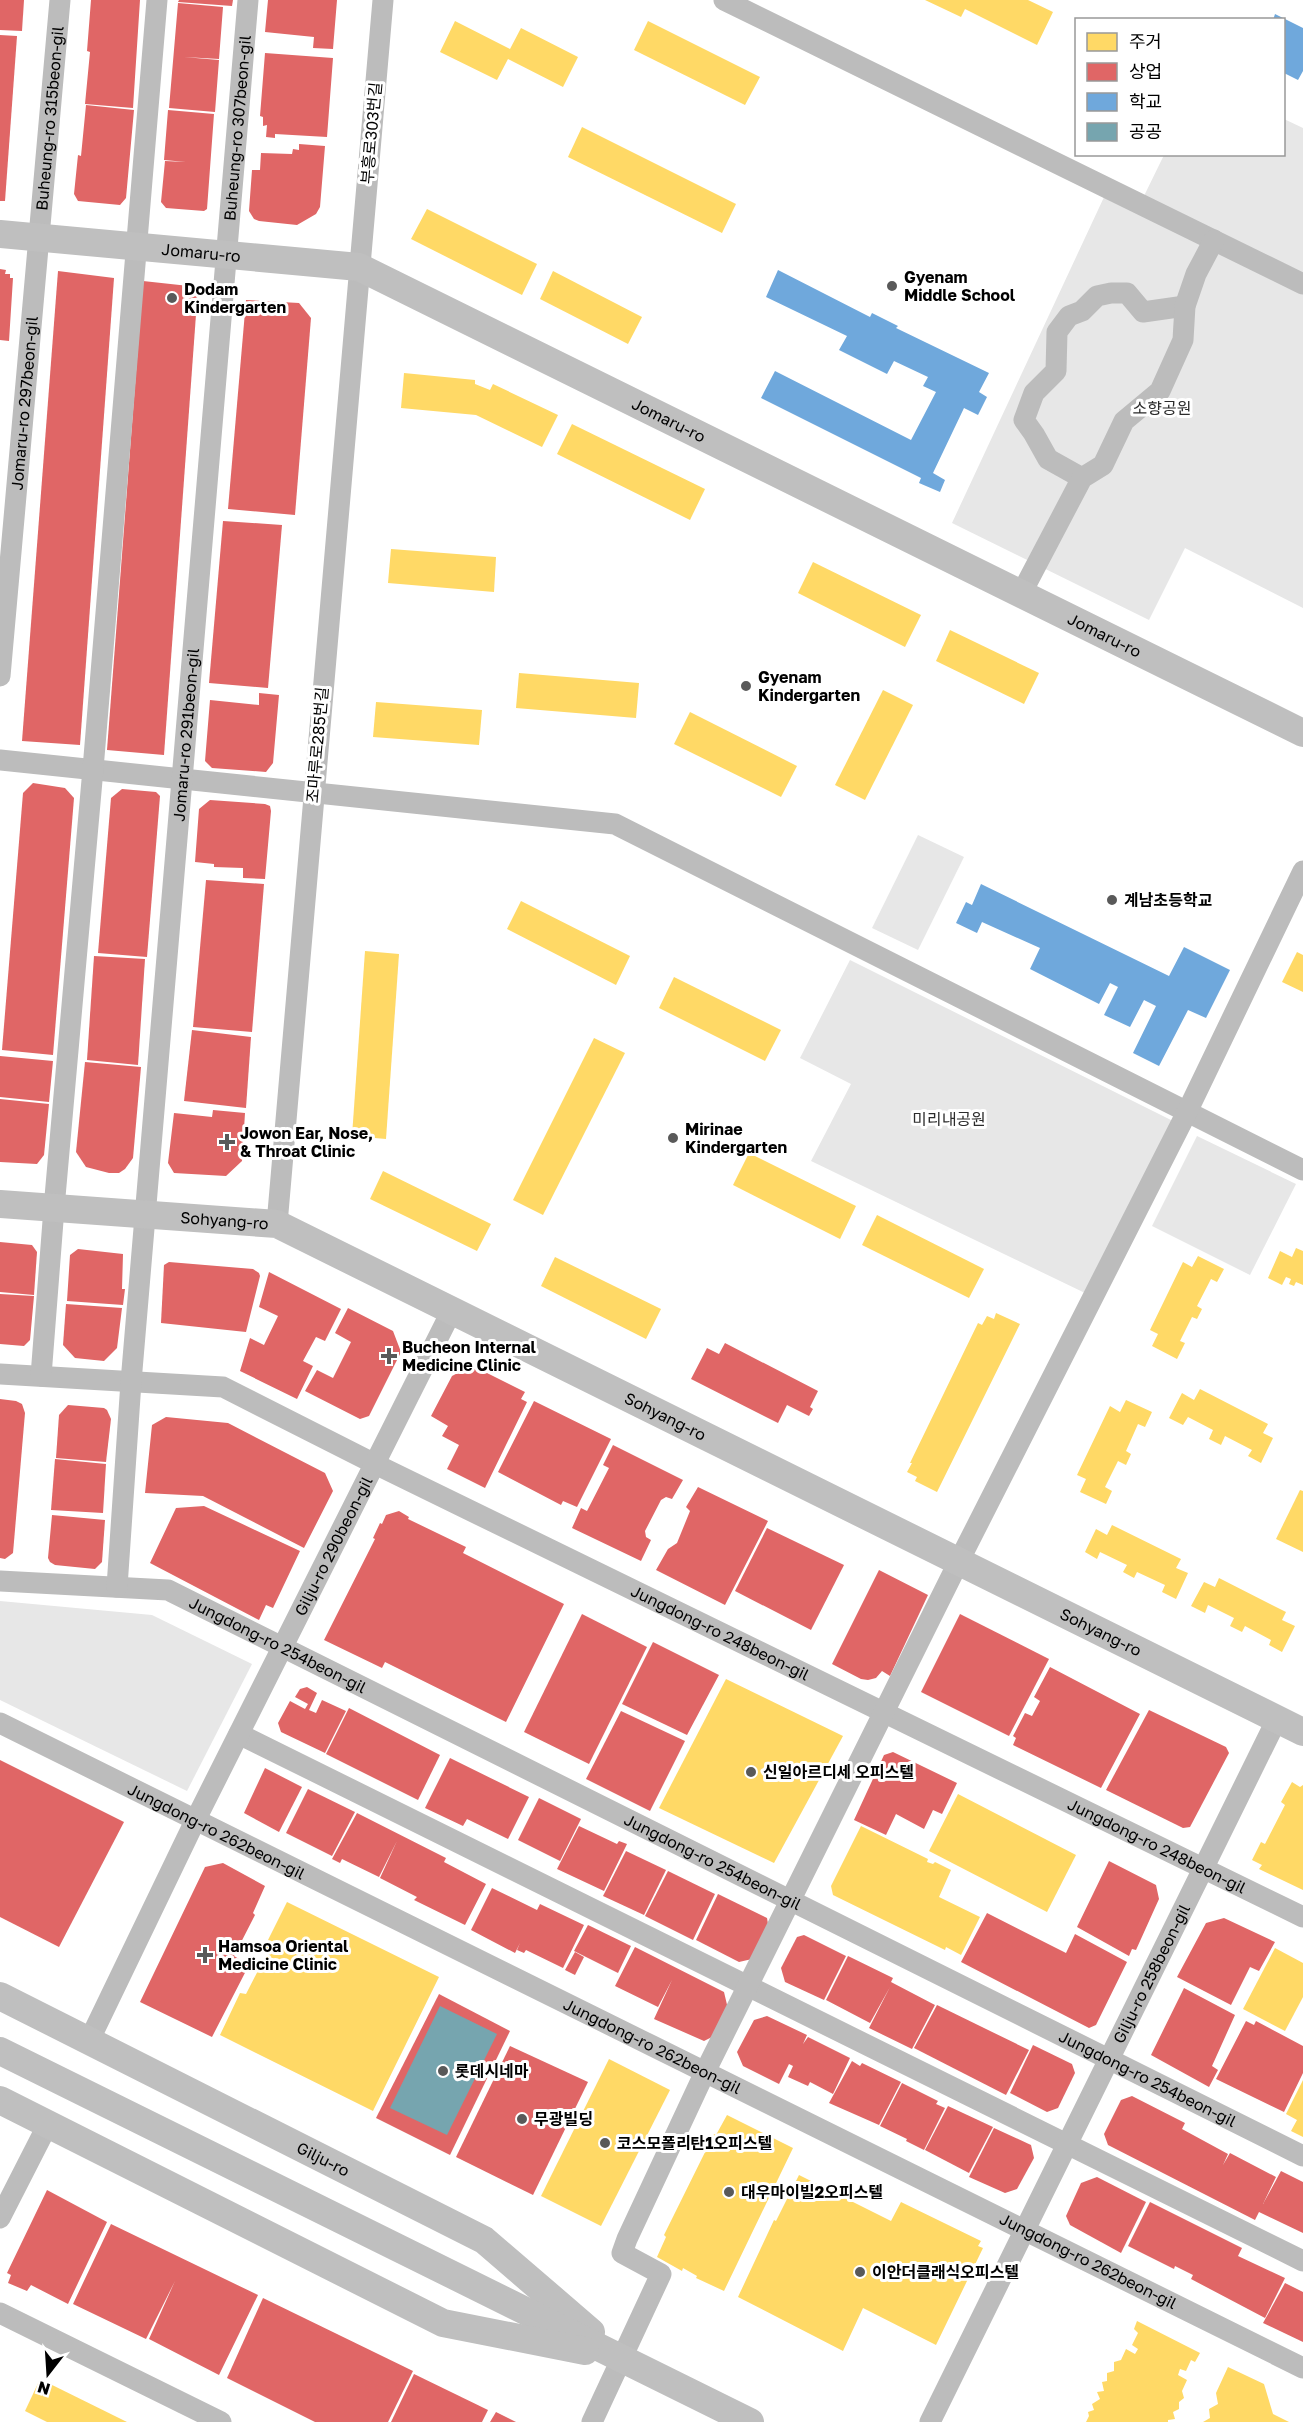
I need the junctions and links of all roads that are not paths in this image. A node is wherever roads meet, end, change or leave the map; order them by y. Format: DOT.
graph roads {
  1 [pos="60,0"];
  2 [pos="157,0"];
  3 [pos="248,0"];
  4 [pos="383,0"];
  5 [pos="724,0"];
  6 [pos="0,234"];
  7 [pos="39,237"];
  8 [pos="1214,240"];
  9 [pos="135,246"];
  10 [pos="226,255"];
  11 [pos="359,267"];
  12 [pos="1303,284"];
  13 [pos="1185,306"];
  14 [pos="1082,478"];
  15 [pos="1022,594"];
  16 [pos="0,676"];
  17 [pos="1303,733"];
  18 [pos="0,760"];
  19 [pos="93,770"];
  20 [pos="182,779"];
  21 [pos="313,793"];
  22 [pos="1303,871"];
  23 [pos="1187,1112"];
  24 [pos="1303,1170"];
  25 [pos="0,1204"];
  26 [pos="54,1208"];
  27 [pos="146,1215"];
  28 [pos="277,1224"];
  29 [pos="452,1310"];
  30 [pos="0,1374"];
  31 [pos="41,1376"];
  32 [pos="131,1382"];
  33 [pos="375,1464"];
  34 [pos="959,1561"];
  35 [pos="0,1581"];
  36 [pos="117,1587"];
  37 [pos="283,1646"];
  38 [pos="884,1712"];
  39 [pos="1277,1719"];
  40 [pos="0,1723"];
  41 [pos="1303,1732"];
  42 [pos="239,1734"];
  43 [pos="195,1821"];
  44 [pos="1202,1868"];
  45 [pos="791,1900"];
  46 [pos="1303,1917"];
  47 [pos="747,1988"];
  48 [pos="0,1996"];
  49 [pos="89,2041"];
  50 [pos="0,2051"];
  51 [pos="1109,2059"];
  52 [pos="705,2072"];
  53 [pos="0,2100"];
  54 [pos="48,2124"];
  55 [pos="1068,2144"];
  56 [pos="1303,2156"];
  57 [pos="0,2218"];
  58 [pos="1026,2229"];
  59 [pos="1303,2262"];
  60 [pos="0,2313"];
  61 [pos="622,2359"];
  62 [pos="1303,2368"];
  63 [pos="221,2422"];
  64 [pos="592,2422"];
  65 [pos="750,2422"];
  66 [pos="930,2422"];
  1 -- 7 [label="street, Buheung-ro 315beon-gil"];
  2 -- 9 [label="street"];
  3 -- 10 [label="street, Buheung-ro 307beon-gil"];
  4 -- 11 [label="street, 부흥로303번길"];
  5 -- 8 [label="street"];
  6 -- 7 [label="street, Jomaru-ro"];
  7 -- 9 [label="street, Jomaru-ro"];
  7 -- 16 [label="street, Jomaru-ro 297beon-gil"];
  8 -- 12 [label="street"];
  8 -- 13 [label="street"];
  9 -- 10 [label="street, Jomaru-ro"];
  9 -- 19 [label="street"];
  10 -- 11 [label="street, Jomaru-ro"];
  10 -- 20 [label="street, Jomaru-ro 291beon-gil"];
  11 -- 15 [label="street, Jomaru-ro"];
  11 -- 21 [label="street, 조마루로285번길"];
  13 -- 14 [label="street"];
  13 -- 14 [label="street"];
  14 -- 15 [label="street"];
  15 -- 17 [label="street, Jomaru-ro"];
  18 -- 19 [label="street"];
  19 -- 20 [label="street"];
  19 -- 26 [label="street"];
  20 -- 21 [label="street"];
  20 -- 27 [label="street, Jomaru-ro 291beon-gil"];
  21 -- 23 [label="street"];
  21 -- 28 [label="street, 조마루로285번길"];
  22 -- 23 [label="street"];
  23 -- 24 [label="street"];
  23 -- 34 [label="street"];
  25 -- 26 [label="street, Sohyang-ro"];
  26 -- 27 [label="street, Sohyang-ro"];
  26 -- 31 [label="street"];
  27 -- 28 [label="street, Sohyang-ro"];
  27 -- 32 [label="street"];
  28 -- 29 [label="street, Sohyang-ro"];
  29 -- 33 [label="street, Gilju-ro 290beon-gil"];
  29 -- 34 [label="street, Sohyang-ro"];
  30 -- 31 [label="street, Jungdong-ro 248beon-gil"];
  31 -- 32 [label="street, Jungdong-ro 248beon-gil"];
  32 -- 33 [label="street, Jungdong-ro 248beon-gil"];
  32 -- 36 [label="street"];
  33 -- 37 [label="street, Gilju-ro 290beon-gil"];
  33 -- 38 [label="street, Jungdong-ro 248beon-gil"];
  34 -- 38 [label="street"];
  34 -- 39 [label="street, Sohyang-ro"];
  35 -- 36 [label="street, Jungdong-ro 254beon-gil"];
  36 -- 37 [label="street, Jungdong-ro 254beon-gil"];
  37 -- 42 [label="street, Gilju-ro 290beon-gil"];
  37 -- 45 [label="street, Jungdong-ro 254beon-gil"];
  38 -- 44 [label="street, Jungdong-ro 248beon-gil"];
  38 -- 45 [label="street"];
  39 -- 41 [label="street, Sohyang-ro"];
  39 -- 44 [label="street, Gilju-ro 258beon-gil"];
  40 -- 43 [label="street, Jungdong-ro 262beon-gil"];
  42 -- 43 [label="street, Gilju-ro 290beon-gil"];
  42 -- 47 [label="street"];
  43 -- 49 [label="street, Gilju-ro 290beon-gil"];
  43 -- 52 [label="street, Jungdong-ro 262beon-gil"];
  44 -- 46 [label="street, Jungdong-ro 248beon-gil"];
  44 -- 51 [label="street, Gilju-ro 258beon-gil"];
  45 -- 47 [label="street"];
  45 -- 51 [label="street, Jungdong-ro 254beon-gil"];
  47 -- 52 [label="street"];
  47 -- 55 [label="street"];
  48 -- 49 [label="street, Gilju-ro"];
  49 -- 61 [label="street, Gilju-ro"];
  50 -- 61 [label="street, Gilju-ro"];
  51 -- 55 [label="street, Gilju-ro 258beon-gil"];
  51 -- 56 [label="street, Jungdong-ro 254beon-gil"];
  52 -- 58 [label="street, Jungdong-ro 262beon-gil"];
  52 -- 61 [label="street"];
  53 -- 54 [label="street, Gilju-ro"];
  54 -- 57 [label="street"];
  54 -- 61 [label="street, Gilju-ro"];
  55 -- 58 [label="street, Gilju-ro 258beon-gil"];
  55 -- 59 [label="street"];
  58 -- 62 [label="street, Jungdong-ro 262beon-gil"];
  58 -- 66 [label="street, Gilju-ro 258beon-gil"];
  60 -- 63 [label="street"];
  61 -- 64 [label="street"];
  61 -- 65 [label="street, Gilju-ro"];
}
